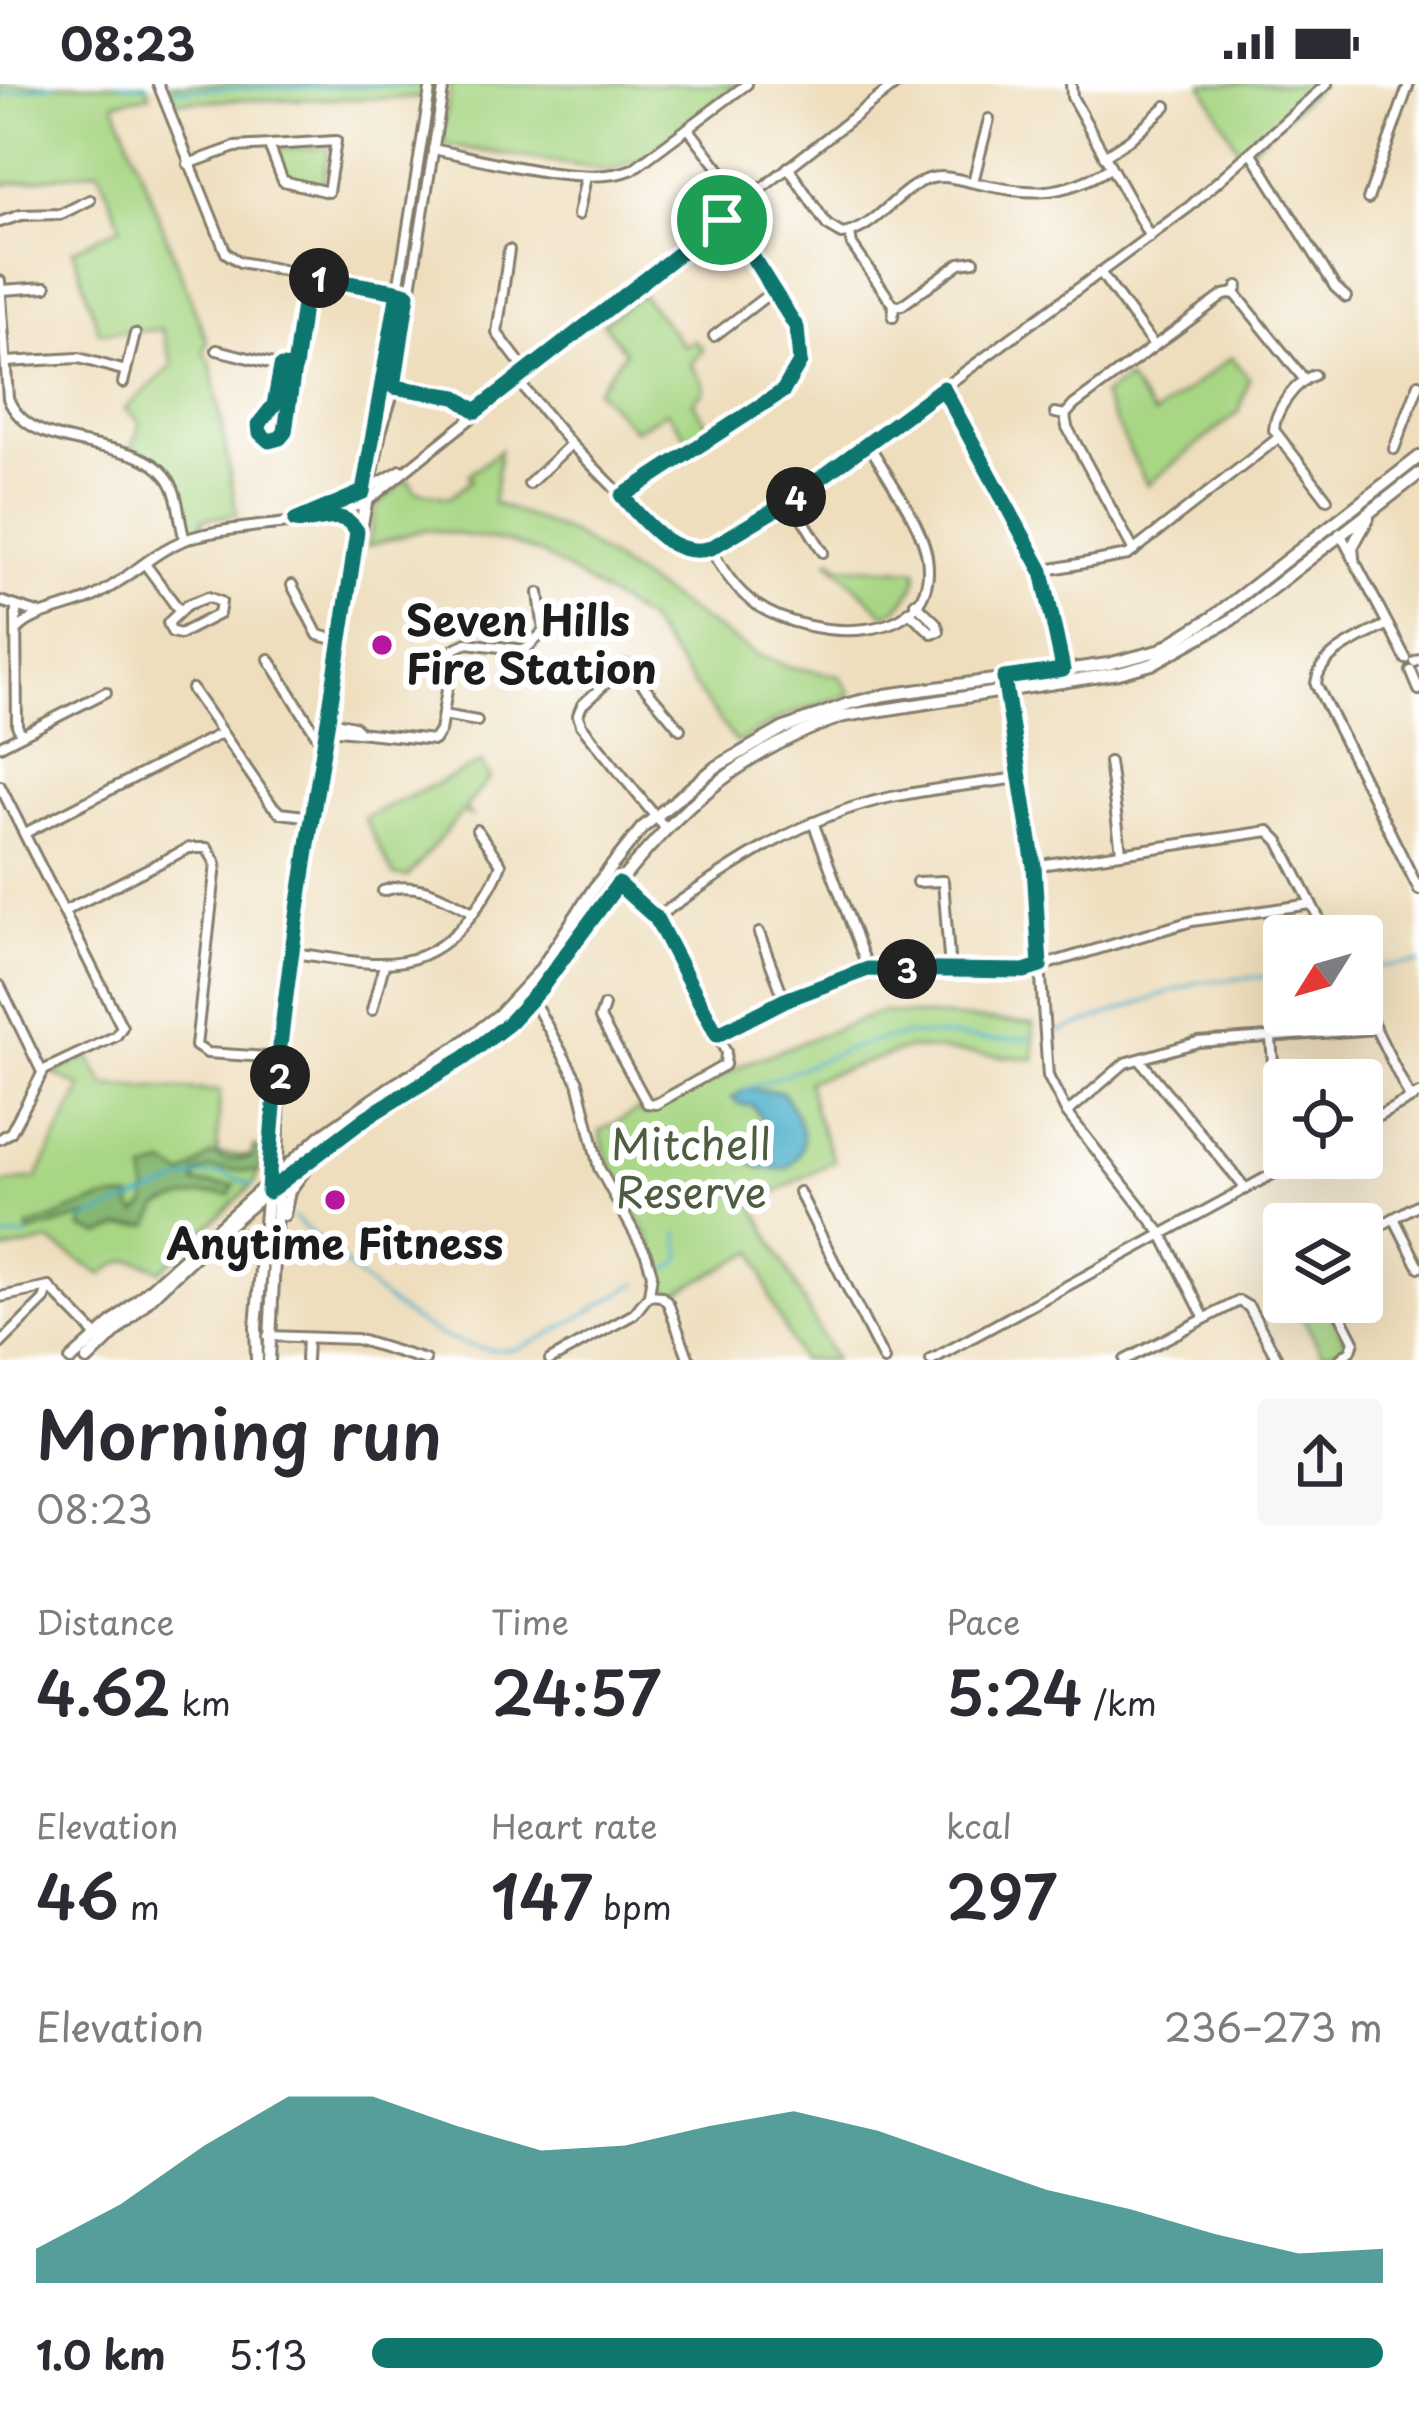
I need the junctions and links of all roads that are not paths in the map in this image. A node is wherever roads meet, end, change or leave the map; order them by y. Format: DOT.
graph roads {
  1 [pos="158,84"];
  2 [pos="431,84"];
  3 [pos="444,84"];
  4 [pos="746,84"];
  5 [pos="896,84"];
  6 [pos="1070,84"];
  7 [pos="1327,84"];
  8 [pos="1409,84"];
  9 [pos="1166,106"];
  10 [pos="989,119"];
  11 [pos="688,128"];
  12 [pos="269,145"];
  13 [pos="423,147"];
  14 [pos="434,149"];
  15 [pos="1252,152"];
  16 [pos="1104,156"];
  17 [pos="188,164"];
  18 [pos="788,167"];
  19 [pos="1110,168"];
  20 [pos="586,177"];
  21 [pos="973,182"];
  22 [pos="1368,199"];
  23 [pos="90,200"];
  24 [pos="744,200"];
  25 [pos="578,215"];
  26 [pos="726,218"];
  27 [pos="0,222"];
  28 [pos="850,234"];
  29 [pos="1150,237"];
  30 [pos="509,250"];
  31 [pos="974,261"];
  32 [pos="1100,272"];
  33 [pos="307,276"];
  34 [pos="1,285"];
  35 [pos="46,287"];
  36 [pos="773,291"];
  37 [pos="403,293"];
  38 [pos="1346,297"];
  39 [pos="135,334"];
  40 [pos="714,337"];
  41 [pos="1154,346"];
  42 [pos="217,350"];
  43 [pos="6,362"];
  44 [pos="281,367"];
  45 [pos="295,368"];
  46 [pos="126,371"];
  47 [pos="526,371"];
  48 [pos="516,379"];
  49 [pos="123,383"];
  50 [pos="1419,384"];
  51 [pos="383,385"];
  52 [pos="394,387"];
  53 [pos="943,388"];
  54 [pos="476,411"];
  55 [pos="1277,439"];
  56 [pos="868,442"];
  57 [pos="572,444"];
  58 [pos="1394,449"];
  59 [pos="1419,457"];
  60 [pos="375,464"];
  61 [pos="403,470"];
  62 [pos="1419,474"];
  63 [pos="389,477"];
  64 [pos="529,484"];
  65 [pos="366,496"];
  66 [pos="622,496"];
  67 [pos="1327,499"];
  68 [pos="791,500"];
  69 [pos="1373,510"];
  70 [pos="334,516"];
  71 [pos="295,521"];
  72 [pos="1334,521"];
  73 [pos="357,531"];
  74 [pos="1341,535"];
  75 [pos="181,542"];
  76 [pos="711,548"];
  77 [pos="1134,551"];
  78 [pos="823,552"];
  79 [pos="1353,557"];
  80 [pos="145,564"];
  81 [pos="1042,571"];
  82 [pos="353,577"];
  83 [pos="292,585"];
  84 [pos="539,593"];
  85 [pos="0,601"];
  86 [pos="16,609"];
  87 [pos="179,610"];
  88 [pos="49,613"];
  89 [pos="1386,625"];
  90 [pos="16,630"];
  91 [pos="342,641"];
  92 [pos="268,658"];
  93 [pos="1413,663"];
  94 [pos="1063,670"];
  95 [pos="1005,684"];
  96 [pos="192,689"];
  97 [pos="1419,689"];
  98 [pos="106,692"];
  99 [pos="443,715"];
  100 [pos="477,721"];
  101 [pos="329,725"];
  102 [pos="680,729"];
  103 [pos="222,733"];
  104 [pos="21,735"];
  105 [pos="0,746"];
  106 [pos="325,748"];
  107 [pos="1109,761"];
  108 [pos="1019,778"];
  109 [pos="0,786"];
  110 [pos="653,816"];
  111 [pos="314,817"];
  112 [pos="813,822"];
  113 [pos="664,827"];
  114 [pos="477,830"];
  115 [pos="25,833"];
  116 [pos="1121,850"];
  117 [pos="1034,866"];
  118 [pos="917,882"];
  119 [pos="618,884"];
  120 [pos="1419,890"];
  121 [pos="383,891"];
  122 [pos="1311,904"];
  123 [pos="64,911"];
  124 [pos="473,912"];
  125 [pos="1317,915"];
  126 [pos="656,918"];
  127 [pos="759,933"];
  128 [pos="293,952"];
  129 [pos="384,965"];
  130 [pos="1040,966"];
  131 [pos="868,969"];
  132 [pos="950,970"];
  133 [pos="0,986"];
  134 [pos="529,994"];
  135 [pos="785,1000"];
  136 [pos="604,1006"];
  137 [pos="372,1010"];
  138 [pos="717,1035"];
  139 [pos="1313,1035"];
  140 [pos="1379,1035"];
  141 [pos="1271,1039"];
  142 [pos="282,1058"];
  143 [pos="1273,1059"];
  144 [pos="1141,1060"];
  145 [pos="42,1072"];
  146 [pos="280,1075"];
  147 [pos="1415,1096"];
  148 [pos="1067,1113"];
  149 [pos="1383,1114"];
  150 [pos="0,1139"];
  151 [pos="278,1139"];
  152 [pos="328,1144"];
  153 [pos="302,1152"];
  154 [pos="1264,1179"];
  155 [pos="273,1182"];
  156 [pos="1246,1189"];
  157 [pos="799,1192"];
  158 [pos="1419,1204"];
  159 [pos="1394,1218"];
  160 [pos="1383,1224"];
  161 [pos="230,1225"];
  162 [pos="1162,1234"];
  163 [pos="266,1239"];
  164 [pos="276,1256"];
  165 [pos="1419,1267"];
  166 [pos="49,1287"];
  167 [pos="649,1294"];
  168 [pos="0,1297"];
  169 [pos="1204,1316"];
  170 [pos="1345,1323"];
  171 [pos="97,1336"];
  172 [pos="268,1336"];
  173 [pos="307,1337"];
  174 [pos="0,1344"];
  175 [pos="1337,1359"];
  176 [pos="71,1360"];
  177 [pos="87,1360"];
  178 [pos="257,1360"];
  179 [pos="269,1360"];
  180 [pos="306,1360"];
  181 [pos="425,1360"];
  182 [pos="550,1360"];
  183 [pos="688,1360"];
  184 [pos="884,1360"];
  185 [pos="931,1360"];
  186 [pos="1125,1360"];
  187 [pos="1278,1360"];
  1 -- 17 [label="street"];
  2 -- 13 [label="street"];
  3 -- 14 [label="street"];
  4 -- 11 [label="street"];
  5 -- 18 [label="street"];
  6 -- 16 [label="street"];
  7 -- 15 [label="street"];
  8 -- 22 [label="street"];
  9 -- 16 [label="street"];
  10 -- 21 [label="street"];
  11 -- 20 [label="street"];
  11 -- 24 [label="street"];
  12 -- 12 [label="street"];
  12 -- 17 [label="street"];
  13 -- 14 [label="street"];
  13 -- 37 [label="street"];
  14 -- 20 [label="street"];
  14 -- 37 [label="street"];
  15 -- 29 [label="street"];
  15 -- 38 [label="street"];
  16 -- 19 [label="street"];
  17 -- 33 [label="street"];
  18 -- 24 [label="street"];
  18 -- 28 [label="street"];
  19 -- 21 [label="street"];
  19 -- 29 [label="street"];
  20 -- 25 [label="street"];
  21 -- 28 [label="street"];
  23 -- 27 [label="street"];
  24 -- 26 [label="street"];
  26 -- 36 [label="street"];
  26 -- 47 [label="street"];
  28 -- 31 [label="street"];
  29 -- 32 [label="street"];
  30 -- 47 [label="street"];
  32 -- 41 [label="street"];
  32 -- 53 [label="street"];
  33 -- 37 [label="street"];
  33 -- 45 [label="street"];
  34 -- 35 [label="street"];
  34 -- 43 [label="street"];
  36 -- 40 [label="street"];
  36 -- 66 [label="street"];
  37 -- 51 [label="street"];
  37 -- 52 [label="street"];
  39 -- 46 [label="street"];
  41 -- 55 [label="street"];
  41 -- 77 [label="street"];
  42 -- 44 [label="street"];
  43 -- 46 [label="street"];
  43 -- 75 [label="street"];
  44 -- 45 [label="street"];
  44 -- 45 [label="street"];
  46 -- 49 [label="street"];
  47 -- 48 [label="street"];
  48 -- 54 [label="street"];
  48 -- 57 [label="street"];
  50 -- 58 [label="street"];
  51 -- 52 [label="street"];
  51 -- 65 [label="street"];
  52 -- 54 [label="street"];
  52 -- 60 [label="street"];
  53 -- 56 [label="street"];
  53 -- 81 [label="street"];
  54 -- 61 [label="street"];
  55 -- 67 [label="street"];
  55 -- 77 [label="street"];
  56 -- 68 [label="street"];
  56 -- 76 [label="street"];
  57 -- 64 [label="street"];
  57 -- 66 [label="street"];
  59 -- 72 [label="main road"];
  60 -- 63 [label="street"];
  60 -- 65 [label="street"];
  61 -- 63 [label="street"];
  61 -- 65 [label="street"];
  62 -- 69 [label="main road"];
  63 -- 65 [label="street"];
  65 -- 70 [label="street"];
  65 -- 71 [label="street"];
  65 -- 73 [label="street"];
  65 -- 82 [label="street"];
  66 -- 76 [label="street"];
  68 -- 76 [label="street"];
  68 -- 78 [label="street"];
  69 -- 74 [label="main road"];
  69 -- 79 [label="main road"];
  70 -- 71 [label="street"];
  70 -- 73 [label="street"];
  71 -- 75 [label="street"];
  72 -- 74 [label="street"];
  72 -- 94 [label="main road"];
  73 -- 82 [label="street"];
  74 -- 79 [label="street"];
  74 -- 95 [label="main road"];
  75 -- 80 [label="street"];
  77 -- 81 [label="street"];
  79 -- 89 [label="street"];
  80 -- 87 [label="street"];
  80 -- 88 [label="street"];
  81 -- 94 [label="street"];
  82 -- 91 [label="street"];
  83 -- 91 [label="street"];
  84 -- 99 [label="street"];
  85 -- 86 [label="street"];
  86 -- 88 [label="street"];
  86 -- 90 [label="street"];
  87 -- 87 [label="street"];
  88 -- 90 [label="street"];
  89 -- 93 [label="street"];
  89 -- 120 [label="street"];
  90 -- 104 [label="street"];
  91 -- 101 [label="street"];
  92 -- 106 [label="street"];
  93 -- 97 [label="street"];
  94 -- 95 [label="main road"];
  95 -- 108 [label="street"];
  95 -- 110 [label="main road"];
  95 -- 113 [label="main road"];
  96 -- 103 [label="street"];
  98 -- 104 [label="street"];
  99 -- 100 [label="street"];
  99 -- 101 [label="street"];
  101 -- 106 [label="street"];
  102 -- 110 [label="street"];
  103 -- 111 [label="street"];
  103 -- 115 [label="street"];
  104 -- 105 [label="street"];
  106 -- 111 [label="street"];
  107 -- 116 [label="street"];
  108 -- 112 [label="street"];
  108 -- 117 [label="street"];
  109 -- 115 [label="street"];
  110 -- 113 [label="street"];
  110 -- 134 [label="main road"];
  111 -- 128 [label="street"];
  112 -- 126 [label="street"];
  112 -- 131 [label="street"];
  113 -- 119 [label="main road"];
  114 -- 124 [label="street"];
  115 -- 123 [label="street"];
  116 -- 117 [label="street"];
  116 -- 122 [label="street"];
  117 -- 130 [label="street"];
  118 -- 132 [label="street"];
  119 -- 126 [label="street"];
  119 -- 134 [label="main road"];
  121 -- 124 [label="street"];
  122 -- 125 [label="street"];
  122 -- 130 [label="street"];
  123 -- 142 [label="street"];
  123 -- 145 [label="street"];
  124 -- 129 [label="street"];
  126 -- 138 [label="street"];
  127 -- 135 [label="street"];
  128 -- 129 [label="street"];
  128 -- 142 [label="street"];
  129 -- 137 [label="street"];
  130 -- 132 [label="street"];
  130 -- 148 [label="street"];
  131 -- 132 [label="street"];
  131 -- 135 [label="street"];
  133 -- 145 [label="street"];
  134 -- 152 [label="main road"];
  134 -- 153 [label="main road"];
  134 -- 167 [label="street"];
  135 -- 138 [label="street"];
  136 -- 138 [label="street"];
  139 -- 141 [label="street"];
  140 -- 147 [label="street"];
  141 -- 143 [label="street"];
  141 -- 144 [label="street"];
  142 -- 146 [label="street"];
  144 -- 148 [label="street"];
  144 -- 156 [label="street"];
  145 -- 150 [label="street"];
  146 -- 151 [label="street"];
  146 -- 155 [label="street"];
  147 -- 149 [label="street"];
  148 -- 162 [label="street"];
  151 -- 153 [label="street"];
  151 -- 155 [label="street"];
  152 -- 155 [label="main road"];
  152 -- 164 [label="main road"];
  153 -- 155 [label="main road"];
  154 -- 156 [label="street"];
  155 -- 161 [label="main road"];
  155 -- 163 [label="main road"];
  155 -- 164 [label="main road"];
  155 -- 171 [label="main road"];
  156 -- 162 [label="street"];
  157 -- 184 [label="street"];
  158 -- 159 [label="street"];
  159 -- 160 [label="street"];
  159 -- 165 [label="street"];
  161 -- 163 [label="main road"];
  161 -- 177 [label="main road"];
  162 -- 169 [label="street"];
  162 -- 185 [label="street"];
  163 -- 178 [label="main road"];
  164 -- 172 [label="main road"];
  166 -- 168 [label="street"];
  166 -- 171 [label="street"];
  166 -- 174 [label="street"];
  167 -- 182 [label="street"];
  167 -- 183 [label="street"];
  169 -- 186 [label="street"];
  169 -- 187 [label="street"];
  170 -- 175 [label="street"];
  171 -- 176 [label="main road"];
  172 -- 173 [label="street"];
  172 -- 179 [label="main road"];
  173 -- 180 [label="street"];
  173 -- 181 [label="street"];
}
